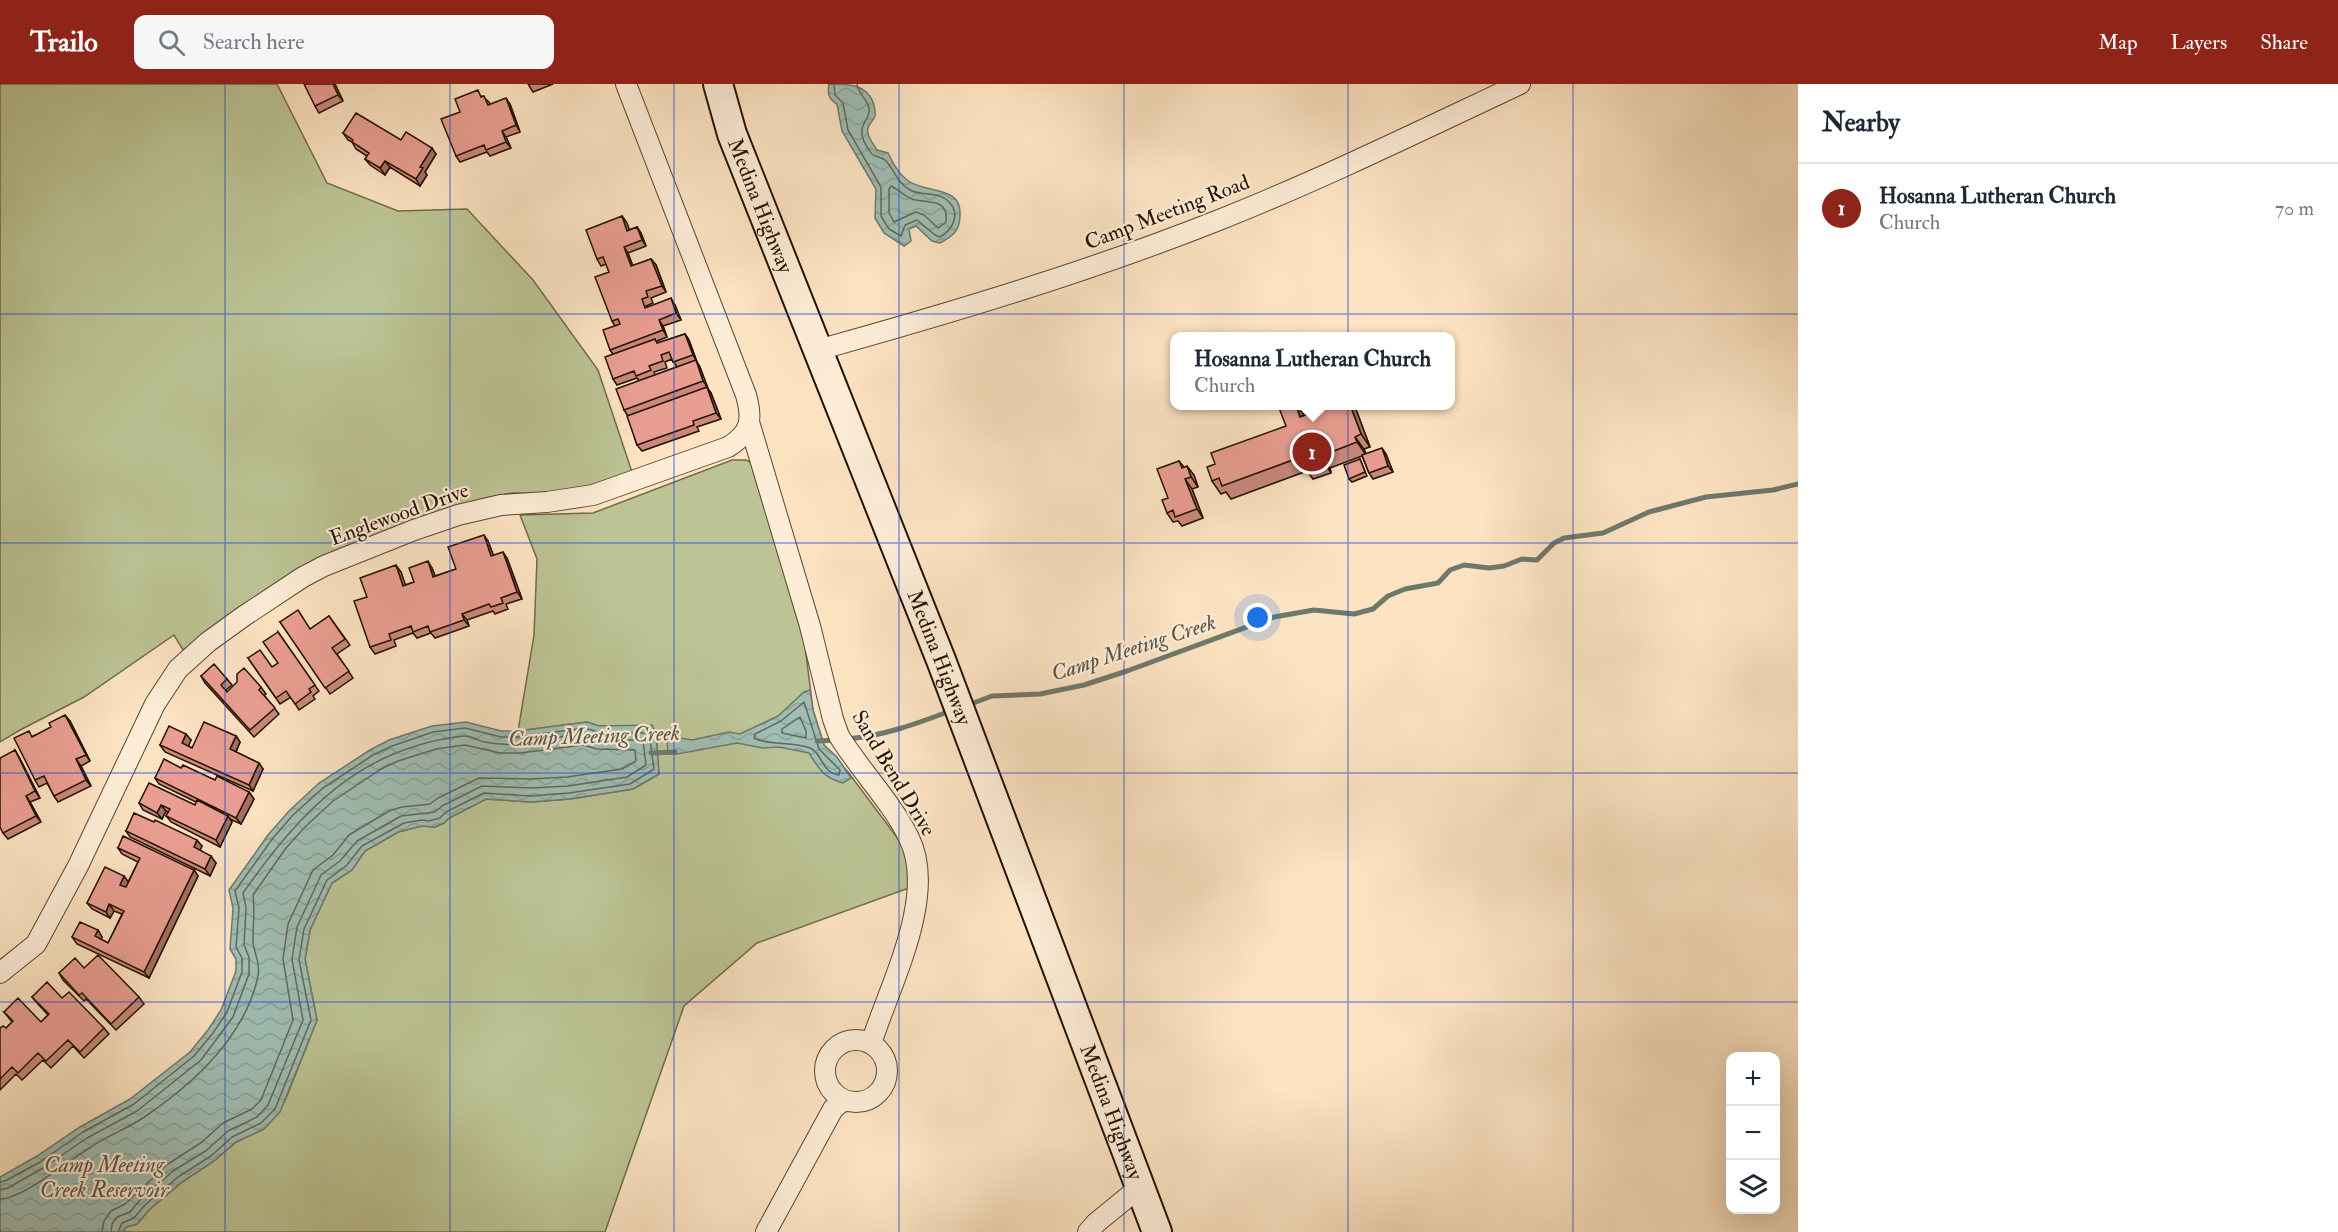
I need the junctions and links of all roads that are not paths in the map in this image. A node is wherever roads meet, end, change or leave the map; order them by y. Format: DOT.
graph roads {
  1 [pos="626,84"];
  2 [pos="718,84"];
  3 [pos="1520,84"];
  4 [pos="818,350"];
  5 [pos="749,422"];
  6 [pos="0,973"];
  7 [pos="871,1044"];
  8 [pos="844,1100"];
  9 [pos="1140,1187"];
  10 [pos="766,1232"];
  11 [pos="1088,1232"];
  12 [pos="1157,1232"];
  1 -- 5 [label="street"];
  2 -- 4 [label="main road, Medina Highway"];
  3 -- 4 [label="street, Camp Meeting Road"];
  4 -- 9 [label="main road, Medina Highway"];
  5 -- 6 [label="street, Englewood Drive"];
  5 -- 7 [label="street, Sand Bend Drive"];
  7 -- 8 [label="street"];
  7 -- 8 [label="street"];
  8 -- 10 [label="street"];
  9 -- 11 [label="street"];
  9 -- 12 [label="main road, Medina Highway"];
}
